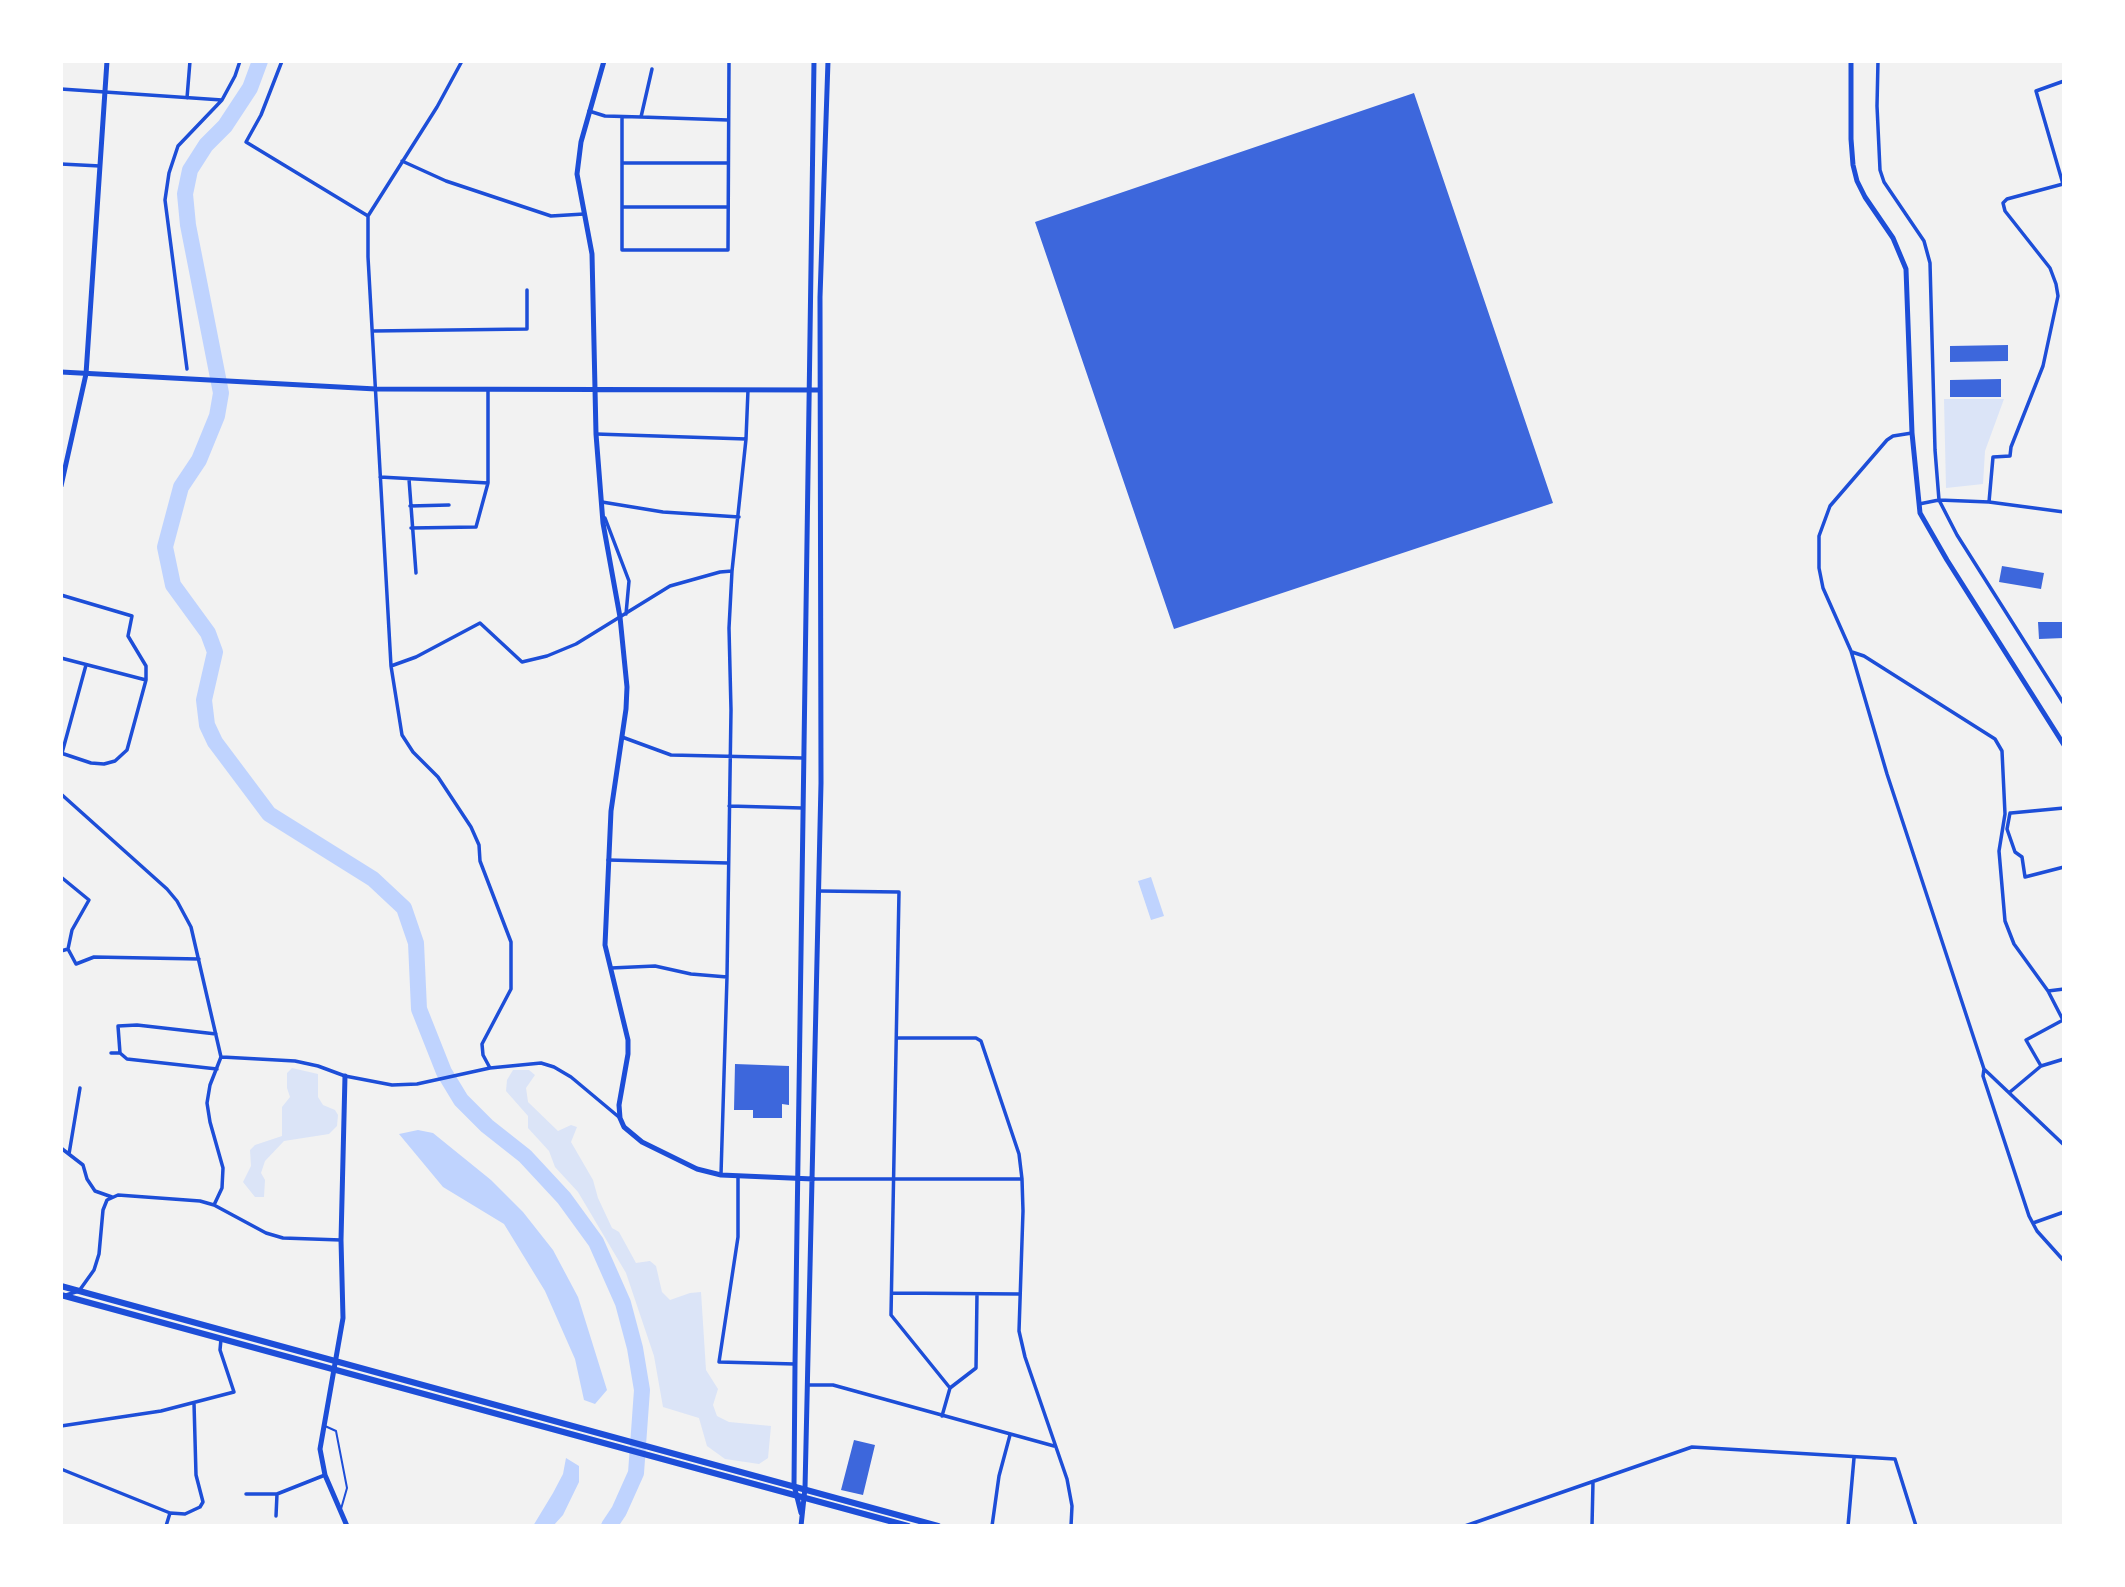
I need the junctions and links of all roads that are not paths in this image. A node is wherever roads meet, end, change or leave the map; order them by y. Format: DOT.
graph roads {
  1 [pos="107,61"];
  2 [pos="190,61"];
  3 [pos="240,61"];
  4 [pos="282,61"];
  5 [pos="462,61"];
  6 [pos="604,61"];
  7 [pos="729,61"];
  8 [pos="814,61"];
  9 [pos="828,61"];
  10 [pos="1851,61"];
  11 [pos="1878,61"];
  12 [pos="652,69"];
  13 [pos="2064,81"];
  14 [pos="61,89"];
  15 [pos="105,92"];
  16 [pos="187,98"];
  17 [pos="222,100"];
  18 [pos="589,111"];
  19 [pos="622,117"];
  20 [pos="641,117"];
  21 [pos="728,120"];
  22 [pos="402,161"];
  23 [pos="622,163"];
  24 [pos="728,163"];
  25 [pos="61,164"];
  26 [pos="100,166"];
  27 [pos="2063,184"];
  28 [pos="622,207"];
  29 [pos="728,207"];
  30 [pos="584,214"];
  31 [pos="368,216"];
  32 [pos="527,290"];
  33 [pos="373,331"];
  34 [pos="187,369"];
  35 [pos="61,372"];
  36 [pos="86,374"];
  37 [pos="594,388"];
  38 [pos="376,389"];
  39 [pos="488,390"];
  40 [pos="748,390"];
  41 [pos="807,390"];
  42 [pos="820,390"];
  43 [pos="1912,433"];
  44 [pos="596,434"];
  45 [pos="747,439"];
  46 [pos="61,450"];
  47 [pos="70,452"];
  48 [pos="380,477"];
  49 [pos="409,479"];
  50 [pos="488,483"];
  51 [pos="61,486"];
  52 [pos="1939,500"];
  53 [pos="602,502"];
  54 [pos="1989,502"];
  55 [pos="1919,504"];
  56 [pos="449,505"];
  57 [pos="410,506"];
  58 [pos="2064,512"];
  59 [pos="603,513"];
  60 [pos="739,517"];
  61 [pos="411,528"];
  62 [pos="732,571"];
  63 [pos="416,573"];
  64 [pos="61,596"];
  65 [pos="623,616"];
  66 [pos="1851,651"];
  67 [pos="61,658"];
  68 [pos="86,664"];
  69 [pos="391,666"];
  70 [pos="146,680"];
  71 [pos="2064,704"];
  72 [pos="622,737"];
  73 [pos="2064,745"];
  74 [pos="62,753"];
  75 [pos="730,758"];
  76 [pos="805,758"];
  77 [pos="821,759"];
  78 [pos="61,794"];
  79 [pos="729,806"];
  80 [pos="804,808"];
  81 [pos="2064,808"];
  82 [pos="2008,813"];
  83 [pos="608,860"];
  84 [pos="729,863"];
  85 [pos="2064,867"];
  86 [pos="61,877"];
  87 [pos="819,891"];
  88 [pos="68,949"];
  89 [pos="61,951"];
  90 [pos="199,959"];
  91 [pos="609,968"];
  92 [pos="727,976"];
  93 [pos="2064,989"];
  94 [pos="2048,991"];
  95 [pos="2063,1021"];
  96 [pos="216,1034"];
  97 [pos="897,1038"];
  98 [pos="111,1053"];
  99 [pos="120,1053"];
  100 [pos="221,1057"];
  101 [pos="2064,1059"];
  102 [pos="2041,1066"];
  103 [pos="490,1068"];
  104 [pos="217,1069"];
  105 [pos="1984,1069"];
  106 [pos="345,1076"];
  107 [pos="80,1088"];
  108 [pos="2009,1093"];
  109 [pos="620,1118"];
  110 [pos="2064,1145"];
  111 [pos="61,1148"];
  112 [pos="69,1154"];
  113 [pos="721,1175"];
  114 [pos="738,1176"];
  115 [pos="895,1178"];
  116 [pos="798,1179"];
  117 [pos="813,1179"];
  118 [pos="1023,1180"];
  119 [pos="112,1197"];
  120 [pos="214,1205"];
  121 [pos="2064,1212"];
  122 [pos="2033,1223"];
  123 [pos="341,1240"];
  124 [pos="2064,1261"];
  125 [pos="61,1286"];
  126 [pos="79,1291"];
  127 [pos="892,1293"];
  128 [pos="977,1294"];
  129 [pos="1020,1294"];
  130 [pos="63,1295"];
  131 [pos="221,1338"];
  132 [pos="795,1364"];
  133 [pos="335,1366"];
  134 [pos="806,1385"];
  135 [pos="950,1388"];
  136 [pos="194,1403"];
  137 [pos="942,1416"];
  138 [pos="61,1426"];
  139 [pos="324,1426"];
  140 [pos="1010,1435"];
  141 [pos="1055,1447"];
  142 [pos="654,1452"];
  143 [pos="1854,1457"];
  144 [pos="61,1469"];
  145 [pos="325,1475"];
  146 [pos="1593,1482"];
  147 [pos="794,1485"];
  148 [pos="805,1488"];
  149 [pos="246,1494"];
  150 [pos="277,1494"];
  151 [pos="796,1496"];
  152 [pos="804,1498"];
  153 [pos="341,1511"];
  154 [pos="170,1513"];
  155 [pos="802,1515"];
  156 [pos="276,1516"];
  157 [pos="166,1526"];
  158 [pos="347,1526"];
  159 [pos="801,1526"];
  160 [pos="908,1526"];
  161 [pos="939,1526"];
  162 [pos="992,1526"];
  163 [pos="1071,1526"];
  164 [pos="1465,1526"];
  165 [pos="1592,1526"];
  166 [pos="1848,1526"];
  167 [pos="1916,1526"];
  1 -- 15 [label="street"];
  2 -- 16 [label="street"];
  3 -- 17 [label="street"];
  4 -- 31 [label="street"];
  5 -- 22 [label="street"];
  6 -- 18 [label="street"];
  7 -- 21 [label="street"];
  8 -- 41 [label="street"];
  9 -- 42 [label="street"];
  10 -- 43 [label="street"];
  11 -- 52 [label="street"];
  12 -- 20 [label="street"];
  13 -- 27 [label="street"];
  14 -- 15 [label="street"];
  15 -- 16 [label="street"];
  15 -- 26 [label="street"];
  16 -- 17 [label="street"];
  17 -- 34 [label="street"];
  18 -- 19 [label="street"];
  18 -- 30 [label="street"];
  19 -- 20 [label="street"];
  19 -- 23 [label="street"];
  20 -- 21 [label="street"];
  21 -- 24 [label="street"];
  22 -- 30 [label="street"];
  22 -- 31 [label="street"];
  23 -- 24 [label="street"];
  23 -- 28 [label="street"];
  24 -- 29 [label="street"];
  25 -- 26 [label="street"];
  26 -- 36 [label="street"];
  27 -- 54 [label="street"];
  28 -- 29 [label="street"];
  28 -- 29 [label="street"];
  30 -- 37 [label="street"];
  31 -- 33 [label="street"];
  32 -- 33 [label="street"];
  33 -- 38 [label="street"];
  35 -- 36 [label="street"];
  36 -- 38 [label="street"];
  36 -- 47 [label="street"];
  37 -- 39 [label="street"];
  37 -- 40 [label="street"];
  37 -- 44 [label="street"];
  38 -- 39 [label="street"];
  38 -- 48 [label="street"];
  39 -- 50 [label="street"];
  40 -- 41 [label="street"];
  40 -- 45 [label="street"];
  41 -- 42 [label="street"];
  41 -- 76 [label="street"];
  42 -- 77 [label="street"];
  43 -- 55 [label="street"];
  43 -- 66 [label="street"];
  44 -- 45 [label="street"];
  44 -- 53 [label="street"];
  45 -- 60 [label="street"];
  46 -- 47 [label="street"];
  47 -- 51 [label="street"];
  48 -- 49 [label="street"];
  48 -- 69 [label="street"];
  49 -- 50 [label="street"];
  49 -- 57 [label="street"];
  50 -- 61 [label="street"];
  52 -- 54 [label="street"];
  52 -- 55 [label="street"];
  52 -- 71 [label="street"];
  53 -- 59 [label="street"];
  53 -- 60 [label="street"];
  54 -- 58 [label="street"];
  55 -- 73 [label="street"];
  56 -- 57 [label="street"];
  57 -- 61 [label="street"];
  59 -- 65 [label="street"];
  59 -- 65 [label="street"];
  60 -- 62 [label="street"];
  61 -- 63 [label="street"];
  62 -- 65 [label="street"];
  62 -- 75 [label="street"];
  64 -- 70 [label="street"];
  65 -- 69 [label="street"];
  65 -- 72 [label="street"];
  66 -- 82 [label="street"];
  66 -- 105 [label="street"];
  67 -- 68 [label="street"];
  68 -- 70 [label="street"];
  68 -- 74 [label="street"];
  69 -- 103 [label="street"];
  70 -- 74 [label="street"];
  72 -- 75 [label="street"];
  72 -- 83 [label="street"];
  75 -- 76 [label="street"];
  75 -- 79 [label="street"];
  76 -- 77 [label="street"];
  76 -- 80 [label="street"];
  77 -- 87 [label="street"];
  78 -- 90 [label="street"];
  79 -- 80 [label="street"];
  79 -- 84 [label="street"];
  80 -- 116 [label="street"];
  81 -- 82 [label="street"];
  82 -- 85 [label="street"];
  82 -- 94 [label="street"];
  83 -- 84 [label="street"];
  83 -- 91 [label="street"];
  84 -- 92 [label="street"];
  86 -- 88 [label="street"];
  87 -- 97 [label="street"];
  87 -- 117 [label="street"];
  88 -- 89 [label="street"];
  88 -- 90 [label="street"];
  90 -- 96 [label="street"];
  91 -- 92 [label="street"];
  91 -- 109 [label="street"];
  92 -- 113 [label="street"];
  93 -- 94 [label="street"];
  94 -- 95 [label="street"];
  95 -- 102 [label="street"];
  96 -- 99 [label="street"];
  96 -- 100 [label="street"];
  97 -- 115 [label="street"];
  97 -- 118 [label="street"];
  98 -- 99 [label="street"];
  99 -- 104 [label="street"];
  100 -- 104 [label="street"];
  100 -- 106 [label="street"];
  101 -- 102 [label="street"];
  102 -- 108 [label="street"];
  103 -- 106 [label="street"];
  103 -- 109 [label="street"];
  104 -- 120 [label="street"];
  105 -- 108 [label="street"];
  105 -- 122 [label="street"];
  106 -- 123 [label="street"];
  107 -- 112 [label="street"];
  108 -- 110 [label="street"];
  109 -- 113 [label="street"];
  111 -- 112 [label="street"];
  112 -- 119 [label="street"];
  113 -- 114 [label="street"];
  114 -- 116 [label="street"];
  114 -- 132 [label="street"];
  115 -- 117 [label="street"];
  115 -- 118 [label="street"];
  115 -- 127 [label="street"];
  116 -- 117 [label="street"];
  116 -- 132 [label="street"];
  117 -- 134 [label="street"];
  118 -- 129 [label="street"];
  119 -- 120 [label="street"];
  119 -- 126 [label="street"];
  120 -- 123 [label="street"];
  121 -- 122 [label="street"];
  122 -- 124 [label="street"];
  123 -- 133 [label="street"];
  125 -- 126 [label="main road"];
  126 -- 130 [label="street"];
  126 -- 133 [label="main road"];
  127 -- 128 [label="street"];
  127 -- 135 [label="street"];
  128 -- 129 [label="street"];
  128 -- 135 [label="street"];
  129 -- 141 [label="street"];
  130 -- 131 [label="main road"];
  131 -- 133 [label="main road"];
  131 -- 136 [label="street"];
  132 -- 147 [label="street"];
  133 -- 139 [label="street"];
  133 -- 142 [label="main road"];
  134 -- 137 [label="street"];
  134 -- 148 [label="street"];
  135 -- 137 [label="street"];
  136 -- 138 [label="street"];
  136 -- 154 [label="street"];
  137 -- 140 [label="street"];
  139 -- 145 [label="street"];
  139 -- 153 [label="lane"];
  140 -- 141 [label="street"];
  140 -- 162 [label="street"];
  141 -- 163 [label="street"];
  142 -- 147 [label="main road"];
  142 -- 151 [label="main road"];
  143 -- 146 [label="street"];
  143 -- 166 [label="street"];
  143 -- 167 [label="street"];
  144 -- 154 [label="street"];
  145 -- 150 [label="street"];
  145 -- 153 [label="street"];
  146 -- 164 [label="street"];
  146 -- 165 [label="street"];
  147 -- 148 [label="main road"];
  147 -- 151 [label="street"];
  148 -- 152 [label="street"];
  148 -- 161 [label="main road"];
  149 -- 150 [label="street"];
  150 -- 156 [label="street"];
  151 -- 152 [label="main road"];
  151 -- 155 [label="street"];
  152 -- 155 [label="street"];
  152 -- 160 [label="main road"];
  153 -- 158 [label="street"];
  154 -- 157 [label="street"];
  155 -- 159 [label="street"];
}
